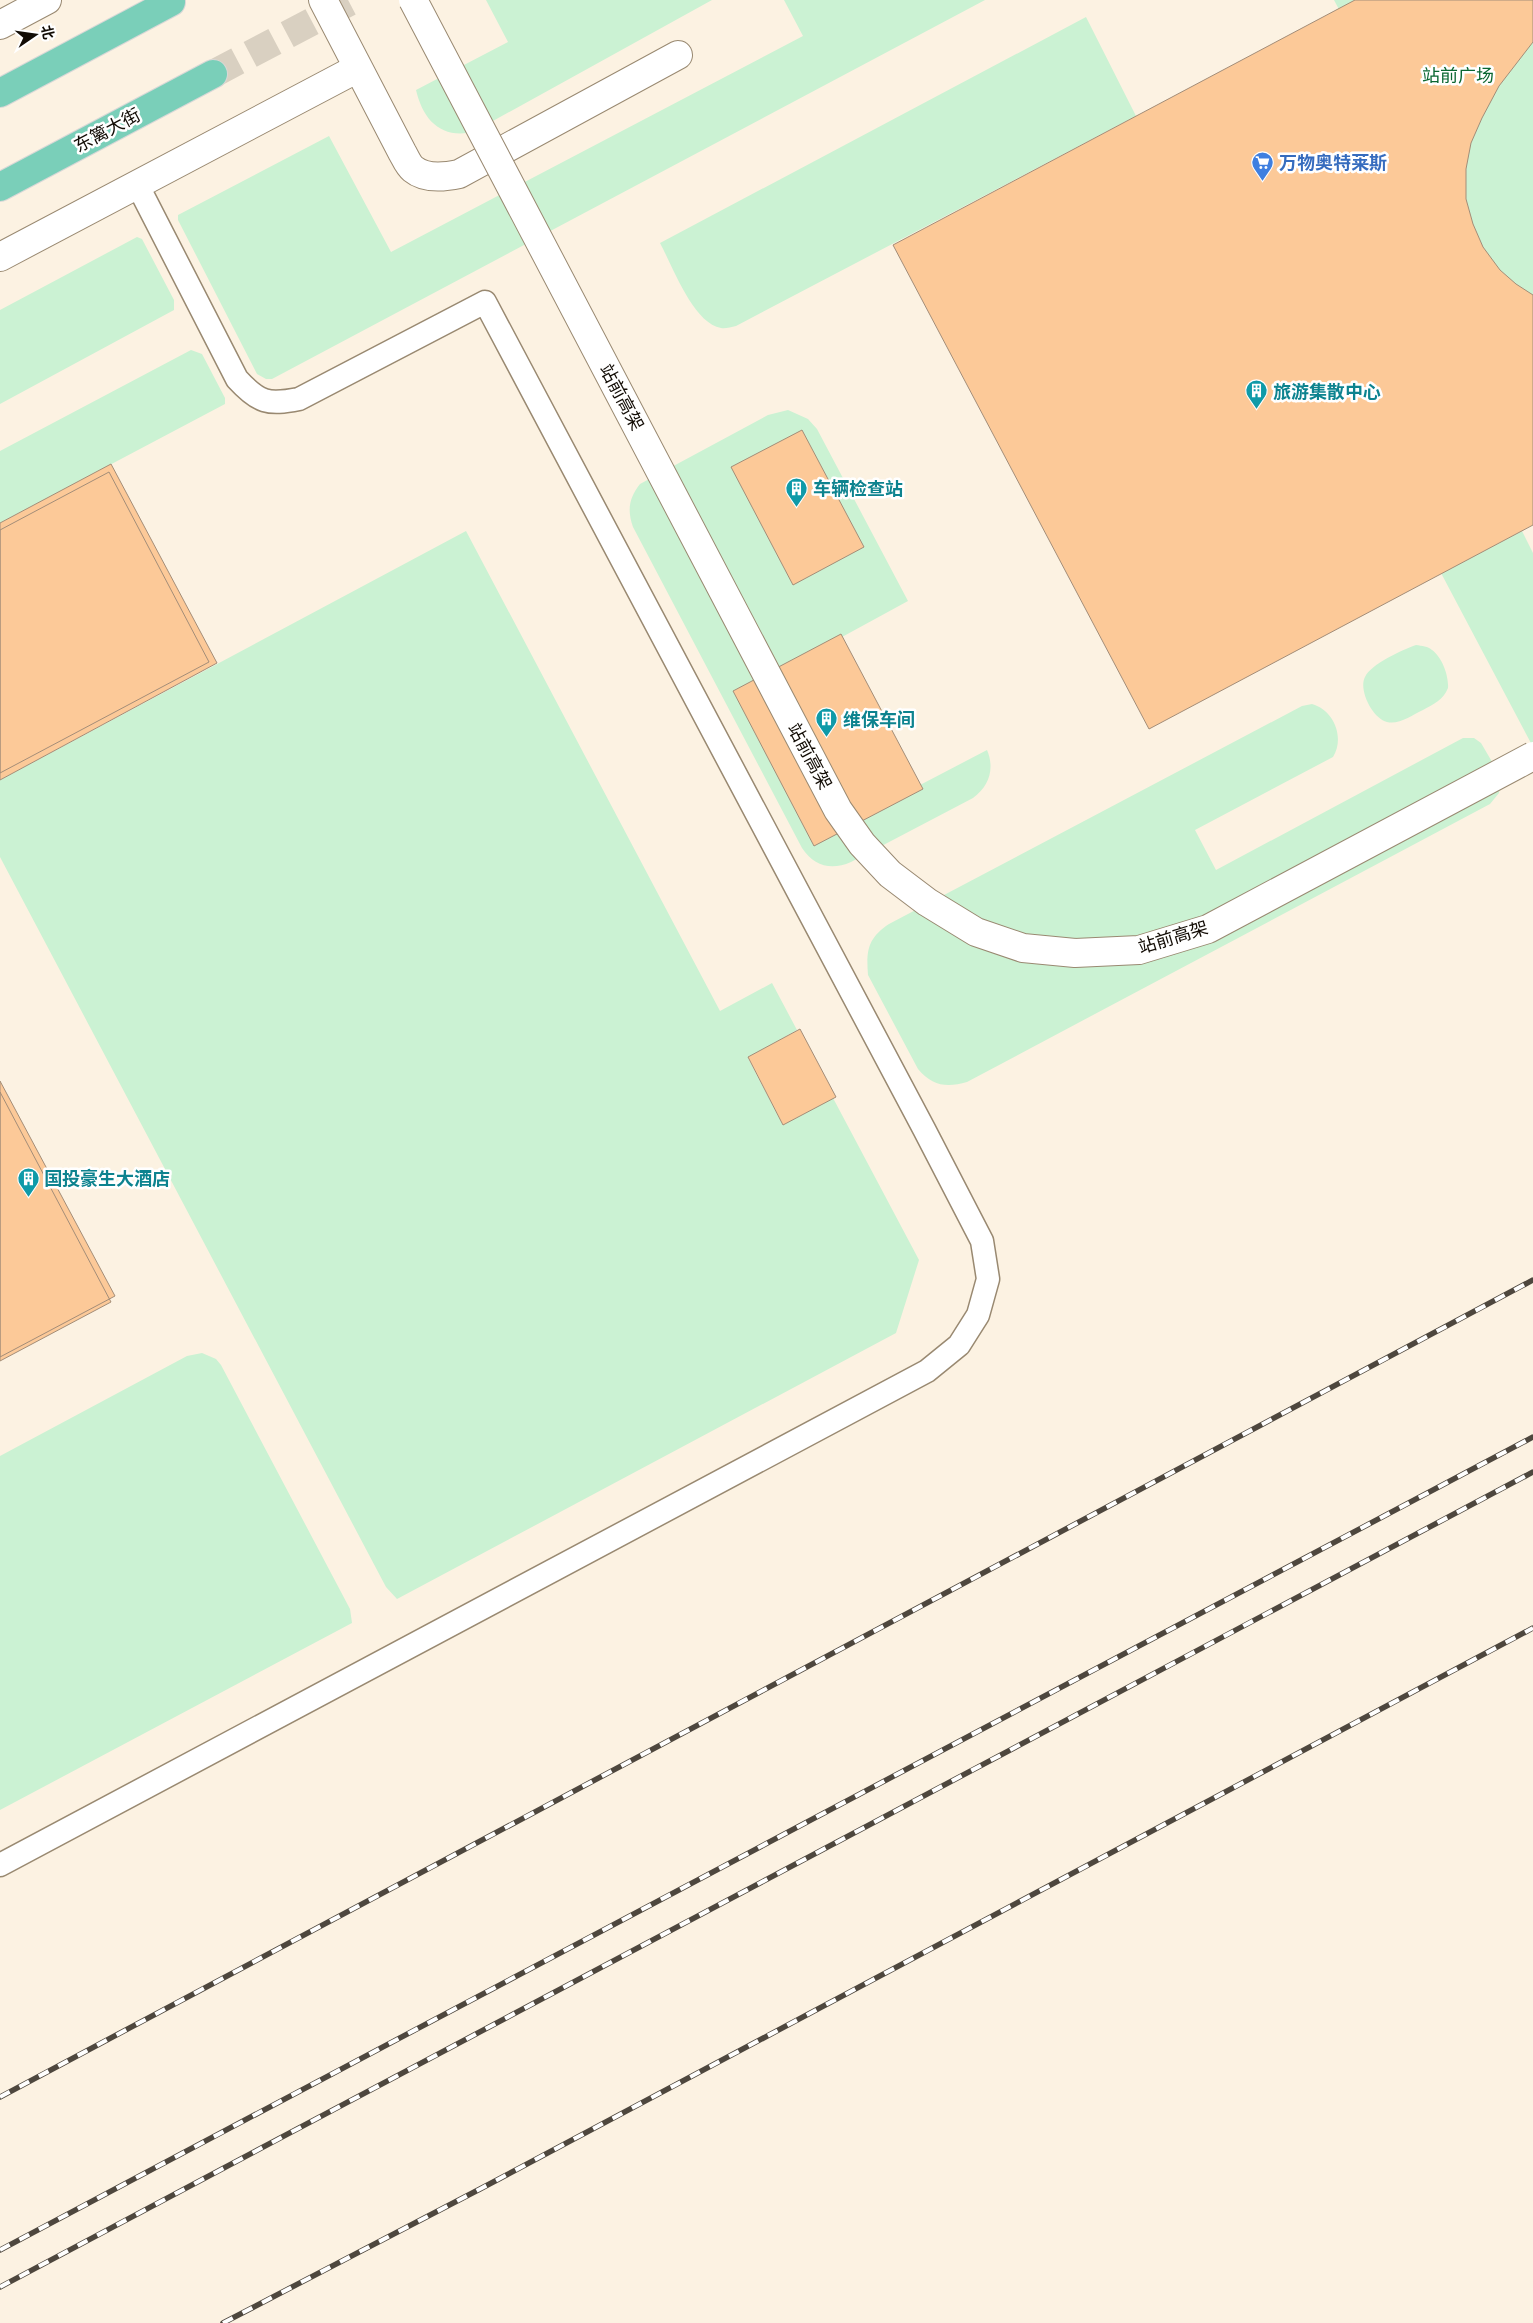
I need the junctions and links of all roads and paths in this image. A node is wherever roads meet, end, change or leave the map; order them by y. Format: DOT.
graph roads {
  1 [pos="47,0"];
  2 [pos="323,0"];
  3 [pos="413,0"];
  4 [pos="171,2"];
  5 [pos="0,25"];
  6 [pos="678,55"];
  7 [pos="358,68"];
  8 [pos="213,74"];
  9 [pos="0,93"];
  10 [pos="137,184"];
  11 [pos="0,187"];
  12 [pos="0,257"];
  13 [pos="1533,756"];
  14 [pos="0,1865"];
  1 -- 5 [label="main road"];
  2 -- 7 [label="main road"];
  3 -- 13 [label="main road, 站前高架, bridge"];
  4 -- 9 [label="main road"];
  6 -- 7 [label="main road"];
  7 -- 10 [label="main road"];
  8 -- 11 [label="main road, 东篱大街"];
  10 -- 12 [label="main road"];
  10 -- 14 [label="lane"];
}
